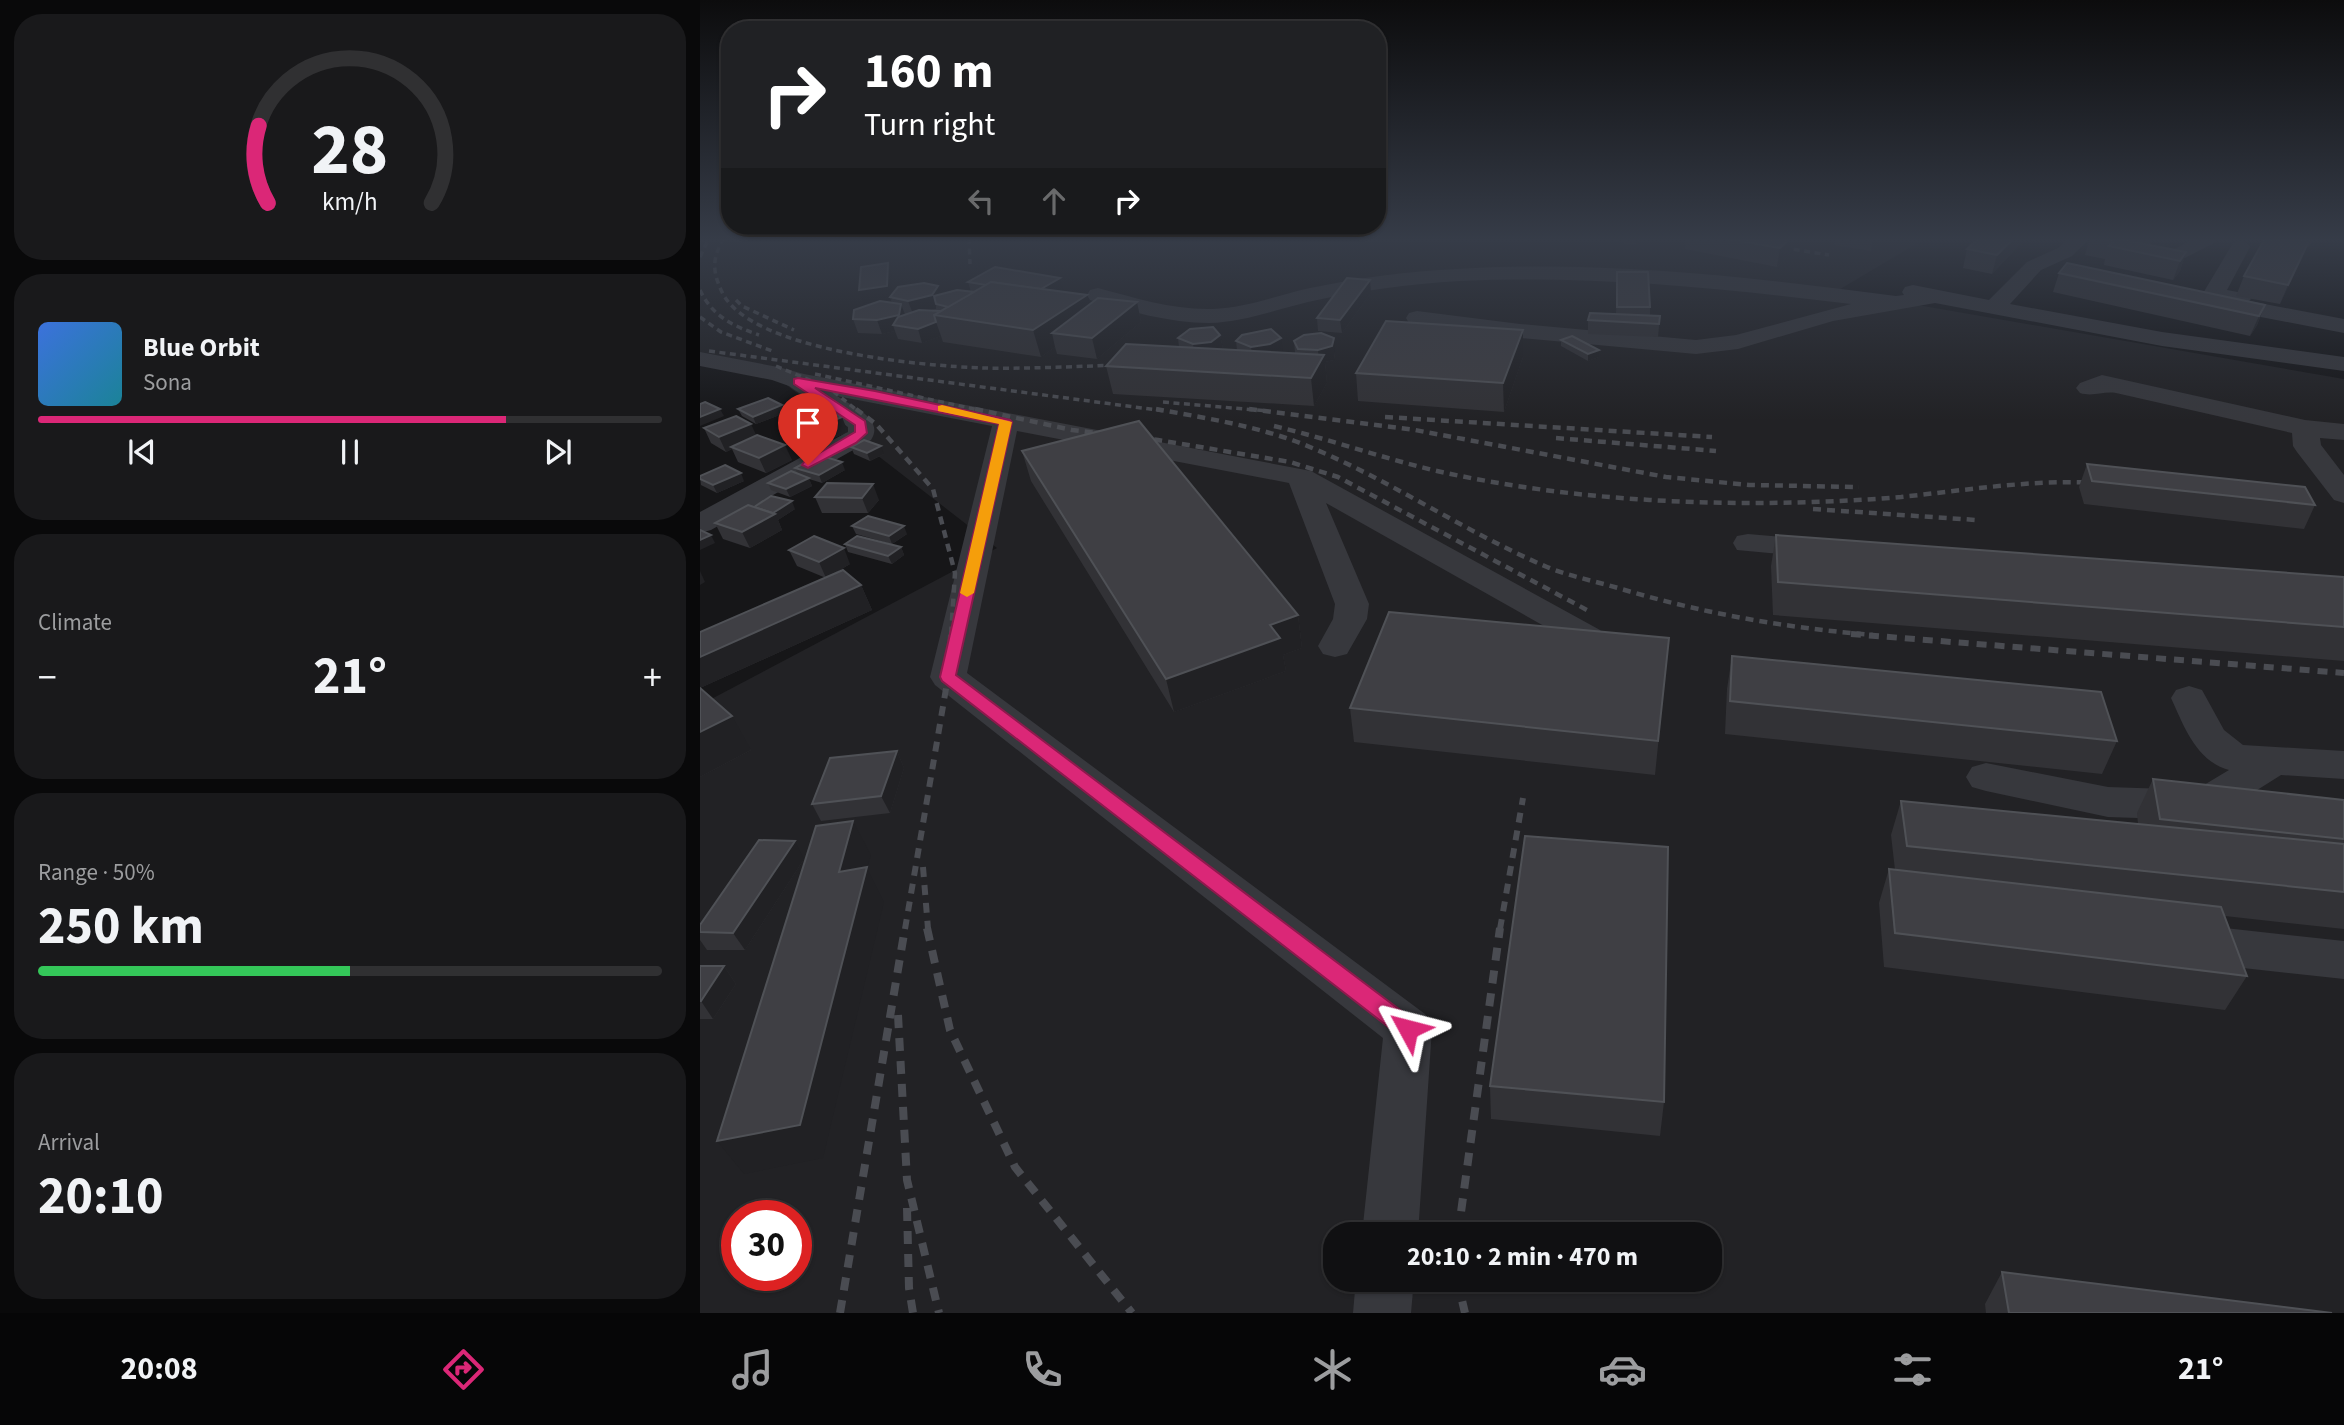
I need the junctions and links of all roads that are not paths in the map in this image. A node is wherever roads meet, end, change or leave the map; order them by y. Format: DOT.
graph roads {
  1 [pos="1112,299"];
  2 [pos="1297,299"];
  3 [pos="1892,299"];
  4 [pos="1955,299"];
  5 [pos="2002,299"];
  6 [pos="2204,299"];
  7 [pos="2238,299"];
  8 [pos="1995,306"];
  9 [pos="2344,317"];
  10 [pos="1418,318"];
  11 [pos="2344,326"];
  12 [pos="700,359"];
  13 [pos="2344,364"];
  14 [pos="798,382"];
  15 [pos="2089,388"];
  16 [pos="1006,422"];
  17 [pos="2305,428"];
  18 [pos="2344,432"];
  19 [pos="2319,466"];
  20 [pos="1301,477"];
  21 [pos="2300,486"];
  22 [pos="2344,494"];
  23 [pos="700,524"];
  24 [pos="1748,543"];
  25 [pos="1845,551"];
  26 [pos="1588,637"];
  27 [pos="1335,646"];
  28 [pos="2189,698"];
  29 [pos="2272,762"];
  30 [pos="2344,765"];
  31 [pos="1986,777"];
  32 [pos="2225,947"];
  33 [pos="2344,960"];
  34 [pos="1391,1222"];
  35 [pos="1384,1292"];
  36 [pos="1382,1313"];
  1 -- 2 [label="street"];
  3 -- 10 [label="street"];
  4 -- 8 [label="street"];
  5 -- 8 [label="street"];
  6 -- 11 [label="street"];
  7 -- 9 [label="street"];
  8 -- 13 [label="street"];
  12 -- 14 [label="street"];
  14 -- 16 [label="street"];
  14 -- 23 [label="street"];
  15 -- 17 [label="street"];
  16 -- 20 [label="street"];
  16 -- 34 [label="street"];
  17 -- 18 [label="street"];
  17 -- 19 [label="street"];
  19 -- 21 [label="street"];
  19 -- 22 [label="street"];
  20 -- 26 [label="street"];
  20 -- 27 [label="street"];
  24 -- 25 [label="street"];
  28 -- 29 [label="street"];
  29 -- 30 [label="street"];
  29 -- 31 [label="street"];
  32 -- 33 [label="street"];
  35 -- 36 [label="street"];
}
